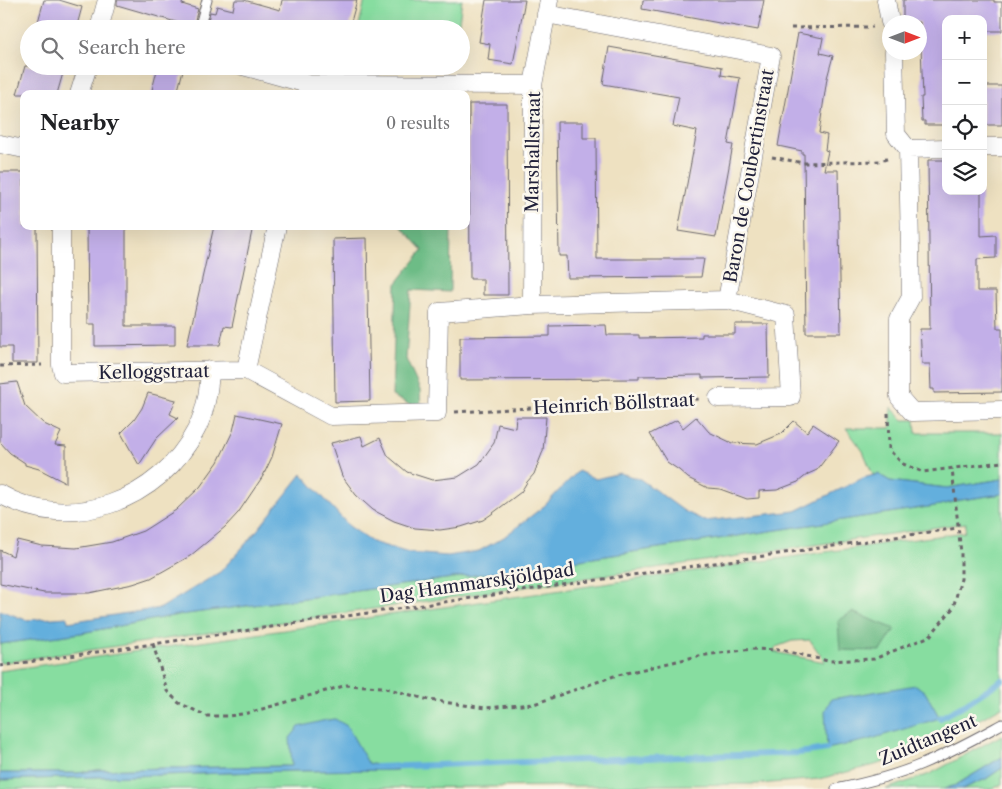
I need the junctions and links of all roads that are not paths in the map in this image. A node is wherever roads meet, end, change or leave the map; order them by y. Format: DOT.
graph roads {
  1 [pos="107,0"];
  2 [pos="207,0"];
  3 [pos="886,0"];
  4 [pos="547,7"];
  5 [pos="885,15"];
  6 [pos="104,20"];
  7 [pos="201,20"];
  8 [pos="894,60"];
  9 [pos="85,75"];
  10 [pos="268,75"];
  11 [pos="533,85"];
  12 [pos="307,89"];
  13 [pos="81,90"];
  14 [pos="0,144"];
  15 [pos="987,147"];
  16 [pos="1002,147"];
  17 [pos="20,148"];
  18 [pos="942,148"];
  19 [pos="908,149"];
  20 [pos="61,230"];
  21 [pos="276,230"];
  22 [pos="727,300"];
  23 [pos="532,305"];
  24 [pos="210,370"];
  25 [pos="246,370"];
  26 [pos="718,398"];
  27 [pos="1002,410"];
  28 [pos="0,494"];
  29 [pos="1002,724"];
  30 [pos="836,789"];
  1 -- 6 [label="street"];
  2 -- 7 [label="lane"];
  3 -- 5 [label="street"];
  4 -- 11 [label="street, Marshallstraat"];
  4 -- 22 [label="street, Baron de Coubertinstraat"];
  8 -- 19 [label="street"];
  9 -- 13 [label="street"];
  10 -- 12 [label="street"];
  11 -- 12 [label="street"];
  11 -- 23 [label="street, Marshallstraat"];
  14 -- 17 [label="street"];
  15 -- 16 [label="street"];
  18 -- 19 [label="street"];
  19 -- 27 [label="street"];
  20 -- 24 [label="street, Kelloggstraat"];
  21 -- 25 [label="street"];
  22 -- 23 [label="street, Baron de Coubertinstraat"];
  22 -- 26 [label="street, Heinrich Böllstraat"];
  23 -- 25 [label="street, Kelloggstraat"];
  24 -- 25 [label="street, Kelloggstraat"];
  24 -- 28 [label="street"];
  29 -- 30 [label="lane, Zuidtangent"];
}
